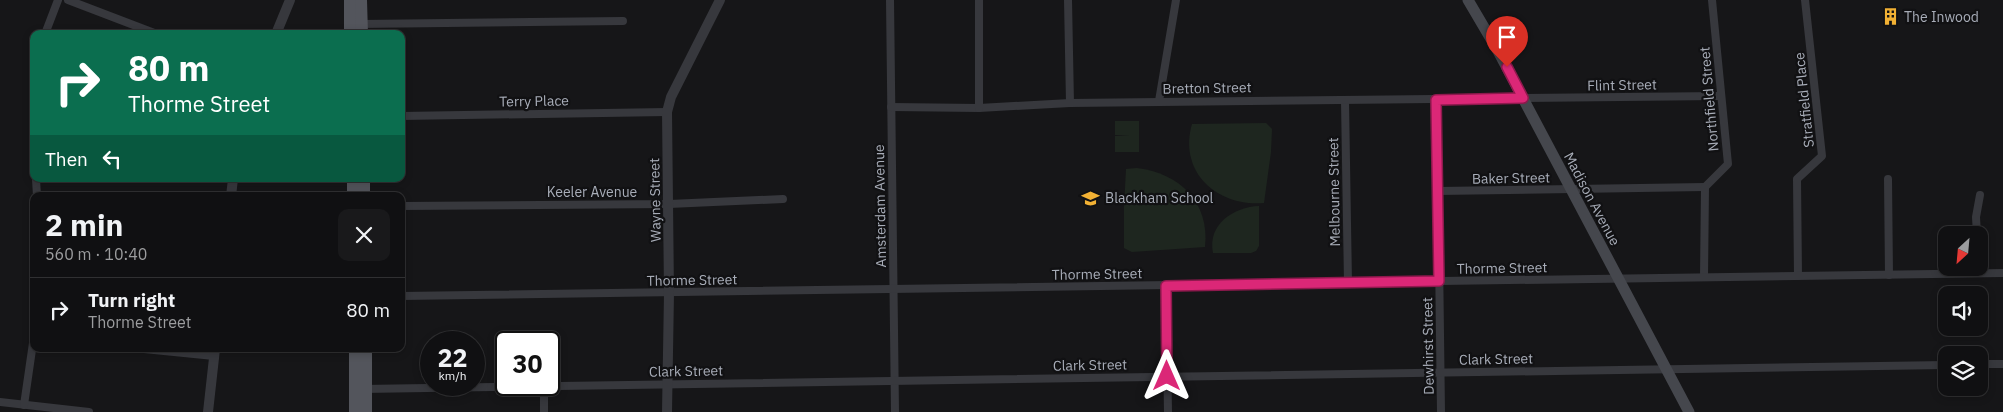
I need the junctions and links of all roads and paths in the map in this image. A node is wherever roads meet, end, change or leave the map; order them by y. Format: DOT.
graph roads {
  1 [pos="58,0"];
  2 [pos="68,0"];
  3 [pos="290,0"];
  4 [pos="350,0"];
  5 [pos="361,0"];
  6 [pos="720,0"];
  7 [pos="890,0"];
  8 [pos="979,0"];
  9 [pos="1068,0"];
  10 [pos="1176,0"];
  11 [pos="1468,0"];
  12 [pos="1712,0"];
  13 [pos="1805,0"];
  14 [pos="623,21"];
  15 [pos="356,29"];
  16 [pos="47,30"];
  17 [pos="147,30"];
  18 [pos="278,30"];
  19 [pos="1720,96"];
  20 [pos="1523,98"];
  21 [pos="1345,100"];
  22 [pos="1436,100"];
  23 [pos="1159,102"];
  24 [pos="1070,103"];
  25 [pos="891,107"];
  26 [pos="979,108"];
  27 [pos="667,112"];
  28 [pos="405,116"];
  29 [pos="1888,179"];
  30 [pos="1705,187"];
  31 [pos="1570,189"];
  32 [pos="1438,191"];
  33 [pos="1980,195"];
  34 [pos="783,199"];
  35 [pos="669,204"];
  36 [pos="405,206"];
  37 [pos="1976,226"];
  38 [pos="1988,273"];
  39 [pos="2003,273"];
  40 [pos="1938,274"];
  41 [pos="1889,275"];
  42 [pos="1798,276"];
  43 [pos="1704,277"];
  44 [pos="1618,279"];
  45 [pos="1439,281"];
  46 [pos="1348,283"];
  47 [pos="1166,286"];
  48 [pos="894,289"];
  49 [pos="670,293"];
  50 [pos="405,296"];
  51 [pos="32,352"];
  52 [pos="196,352"];
  53 [pos="355,352"];
  54 [pos="366,352"];
  55 [pos="214,353"];
  56 [pos="1938,364"];
  57 [pos="1988,364"];
  58 [pos="2003,364"];
  59 [pos="1666,369"];
  60 [pos="1440,372"];
  61 [pos="1167,376"];
  62 [pos="895,380"];
  63 [pos="667,383"];
  64 [pos="560,386"];
  65 [pos="495,387"];
  66 [pos="360,389"];
  67 [pos="544,396"];
  68 [pos="4,402"];
  69 [pos="24,405"];
  70 [pos="6,412"];
  71 [pos="89,412"];
  72 [pos="208,412"];
  73 [pos="355,412"];
  74 [pos="366,412"];
  75 [pos="544,412"];
  76 [pos="667,412"];
  77 [pos="895,412"];
  78 [pos="1168,412"];
  79 [pos="1441,412"];
  80 [pos="1689,412"];
  1 -- 16 [label="street"];
  2 -- 17 [label="street"];
  3 -- 18 [label="street"];
  4 -- 15 [label="main road"];
  5 -- 15 [label="main road"];
  6 -- 27 [label="street, Wayne Street"];
  7 -- 25 [label="street, Amsterdam Avenue"];
  8 -- 26 [label="street"];
  9 -- 24 [label="street"];
  10 -- 23 [label="street"];
  11 -- 20 [label="main road, Madison Avenue"];
  12 -- 19 [label="street, Northfield Street"];
  13 -- 42 [label="street, Stratfield Place"];
  14 -- 15 [label="street"];
  19 -- 20 [label="street, Flint Street"];
  19 -- 30 [label="street, Northfield Street"];
  20 -- 22 [label="street, Bretton Street"];
  20 -- 31 [label="main road, Madison Avenue"];
  21 -- 22 [label="street, Bretton Street"];
  21 -- 23 [label="street, Bretton Street"];
  21 -- 46 [label="street, Melbourne Street"];
  22 -- 32 [label="street, Dewhirst Street"];
  23 -- 24 [label="street, Bretton Street"];
  24 -- 26 [label="street, Bretton Street"];
  25 -- 26 [label="street, Bretton Street"];
  25 -- 48 [label="street, Amsterdam Avenue"];
  27 -- 28 [label="street, Terry Place"];
  27 -- 35 [label="street, Wayne Street"];
  29 -- 41 [label="street"];
  30 -- 31 [label="street, Baker Street"];
  30 -- 43 [label="street"];
  31 -- 32 [label="street, Baker Street"];
  31 -- 44 [label="main road, Madison Avenue"];
  32 -- 45 [label="street, Dewhirst Street"];
  33 -- 37 [label="street"];
  34 -- 35 [label="street, Keeler Avenue"];
  35 -- 36 [label="street, Keeler Avenue"];
  35 -- 49 [label="street, Wayne Street"];
  38 -- 39 [label="street, Thorme Street"];
  40 -- 41 [label="street, Thorme Street"];
  41 -- 42 [label="street, Thorme Street"];
  42 -- 43 [label="street, Thorme Street"];
  43 -- 44 [label="street, Thorme Street"];
  44 -- 45 [label="street, Thorme Street"];
  44 -- 59 [label="main road, Madison Avenue"];
  45 -- 46 [label="street, Thorme Street"];
  45 -- 60 [label="street, Dewhirst Street"];
  46 -- 47 [label="street, Thorme Street"];
  47 -- 48 [label="street, Thorme Street"];
  47 -- 61 [label="street"];
  48 -- 49 [label="street, Thorme Street"];
  48 -- 62 [label="street, Amsterdam Avenue"];
  49 -- 50 [label="street, Thorme Street"];
  49 -- 63 [label="street, Wayne Street"];
  51 -- 69 [label="street"];
  52 -- 55 [label="street"];
  53 -- 66 [label="main road"];
  54 -- 66 [label="main road"];
  55 -- 72 [label="street"];
  56 -- 59 [label="street, Clark Street"];
  57 -- 58 [label="street"];
  59 -- 60 [label="street, Clark Street"];
  59 -- 80 [label="main road, Madison Avenue"];
  60 -- 61 [label="street, Clark Street"];
  60 -- 79 [label="street, Dewhirst Street"];
  61 -- 62 [label="street, Clark Street"];
  61 -- 78 [label="street"];
  62 -- 63 [label="street, Clark Street"];
  62 -- 77 [label="street, Amsterdam Avenue"];
  63 -- 64 [label="street, Clark Street"];
  63 -- 76 [label="street, Wayne Street"];
  65 -- 66 [label="street, Clark Street"];
  66 -- 73 [label="main road"];
  66 -- 74 [label="main road"];
  67 -- 75 [label="street"];
  68 -- 69 [label="street"];
  68 -- 70 [label="street"];
  69 -- 71 [label="street"];
}
